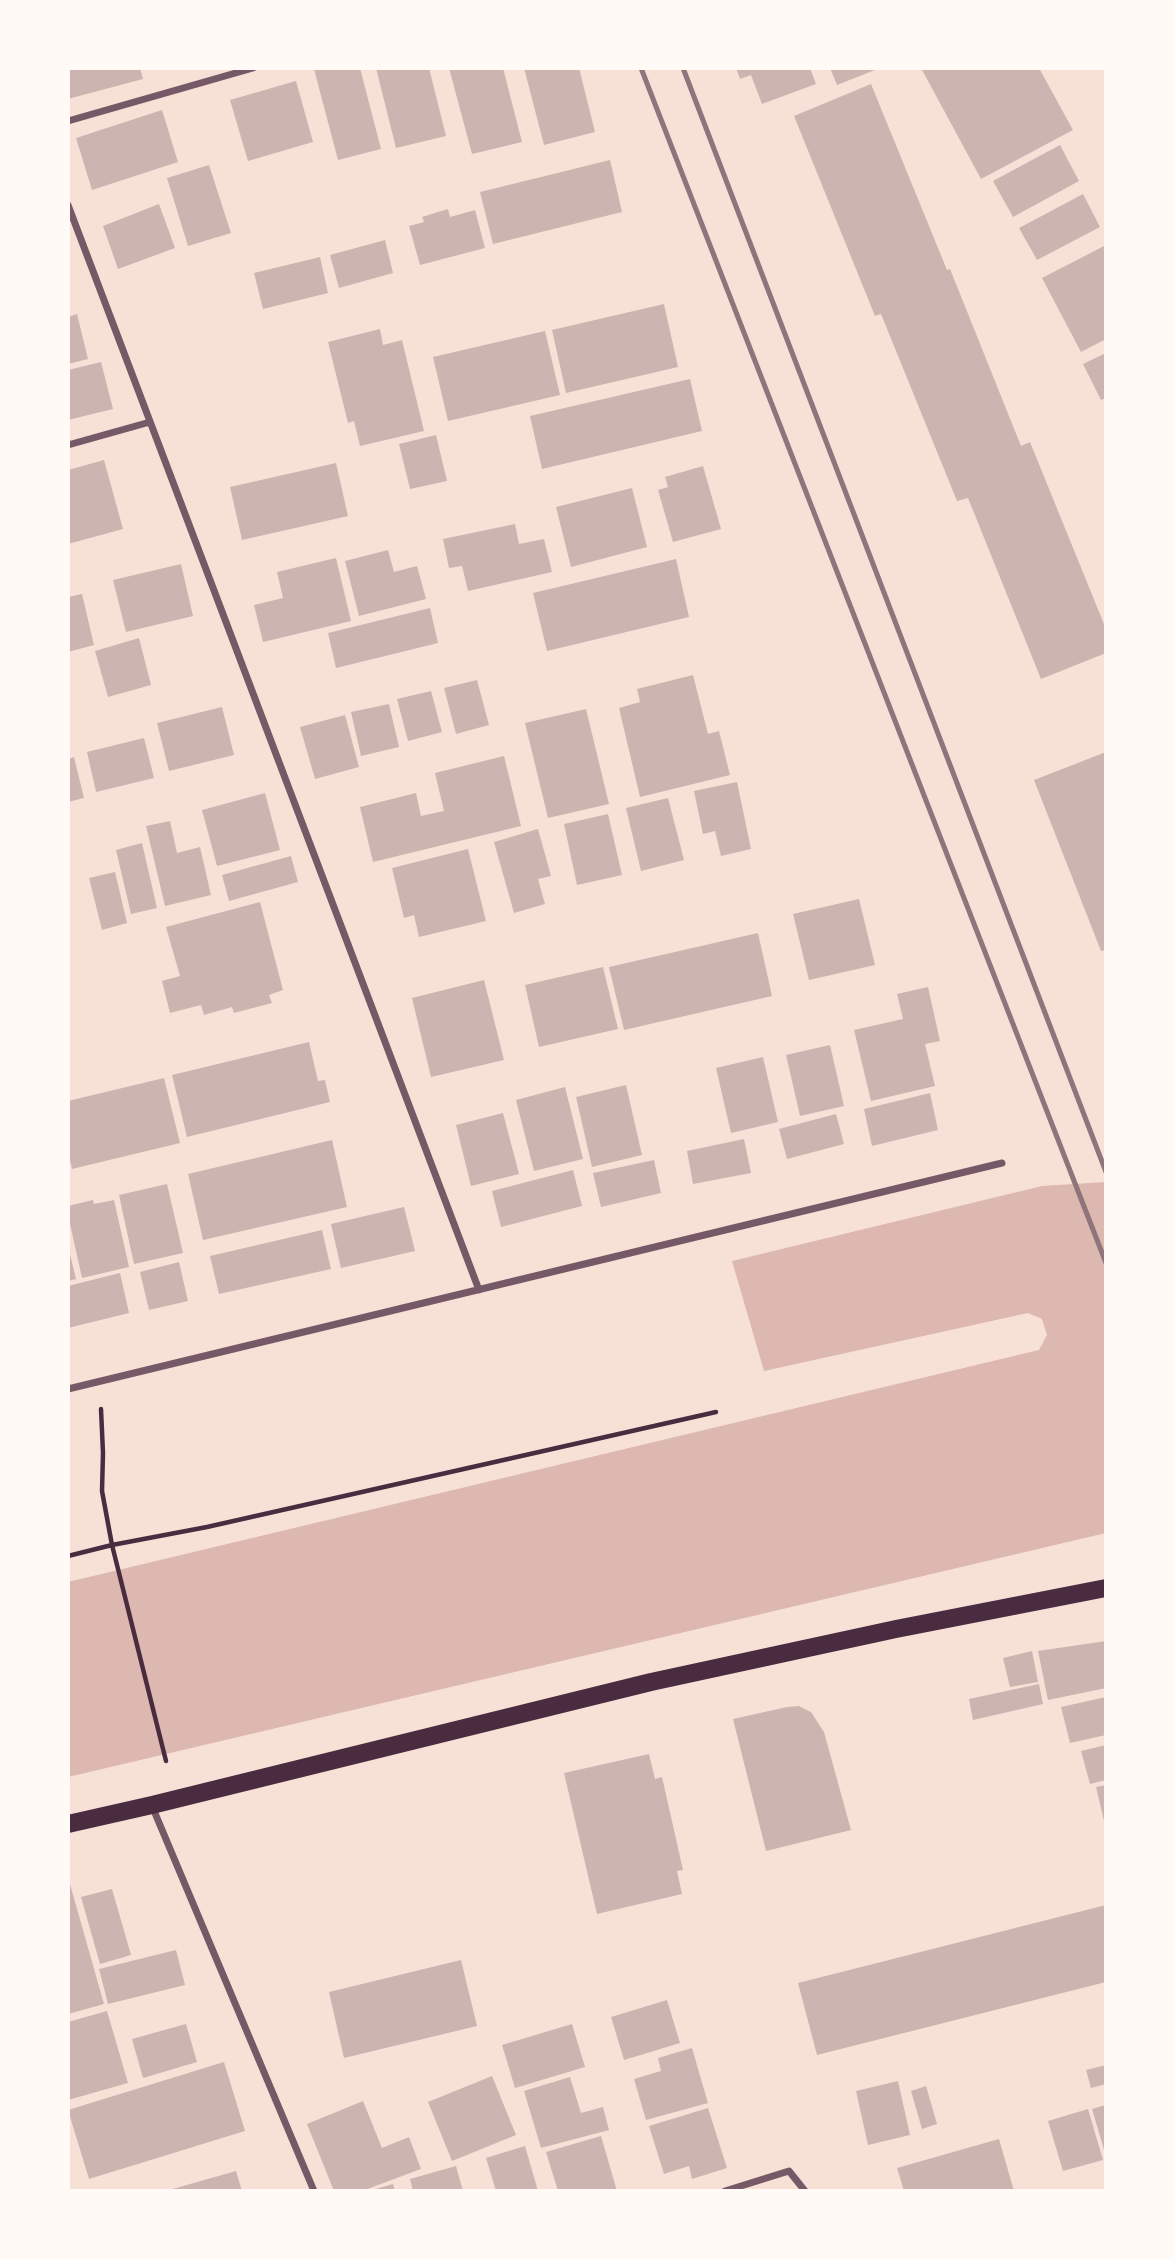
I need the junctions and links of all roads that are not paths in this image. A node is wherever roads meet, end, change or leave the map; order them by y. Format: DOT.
graph roads {
  1 [pos="253,68"];
  2 [pos="68,121"];
  3 [pos="68,205"];
  4 [pos="150,422"];
  5 [pos="68,445"];
  6 [pos="1002,1163"];
  7 [pos="479,1290"];
  8 [pos="68,1389"];
  9 [pos="1106,1588"];
  10 [pos="152,1805"];
  11 [pos="68,1824"];
  12 [pos="314,2191"];
  13 [pos="725,2191"];
  14 [pos="805,2191"];
  1 -- 2 [label="street"];
  3 -- 4 [label="street"];
  4 -- 5 [label="street"];
  4 -- 7 [label="street"];
  6 -- 7 [label="street"];
  7 -- 8 [label="street"];
  9 -- 10 [label="main road"];
  10 -- 11 [label="main road"];
  10 -- 12 [label="street"];
  13 -- 14 [label="street"];
}
